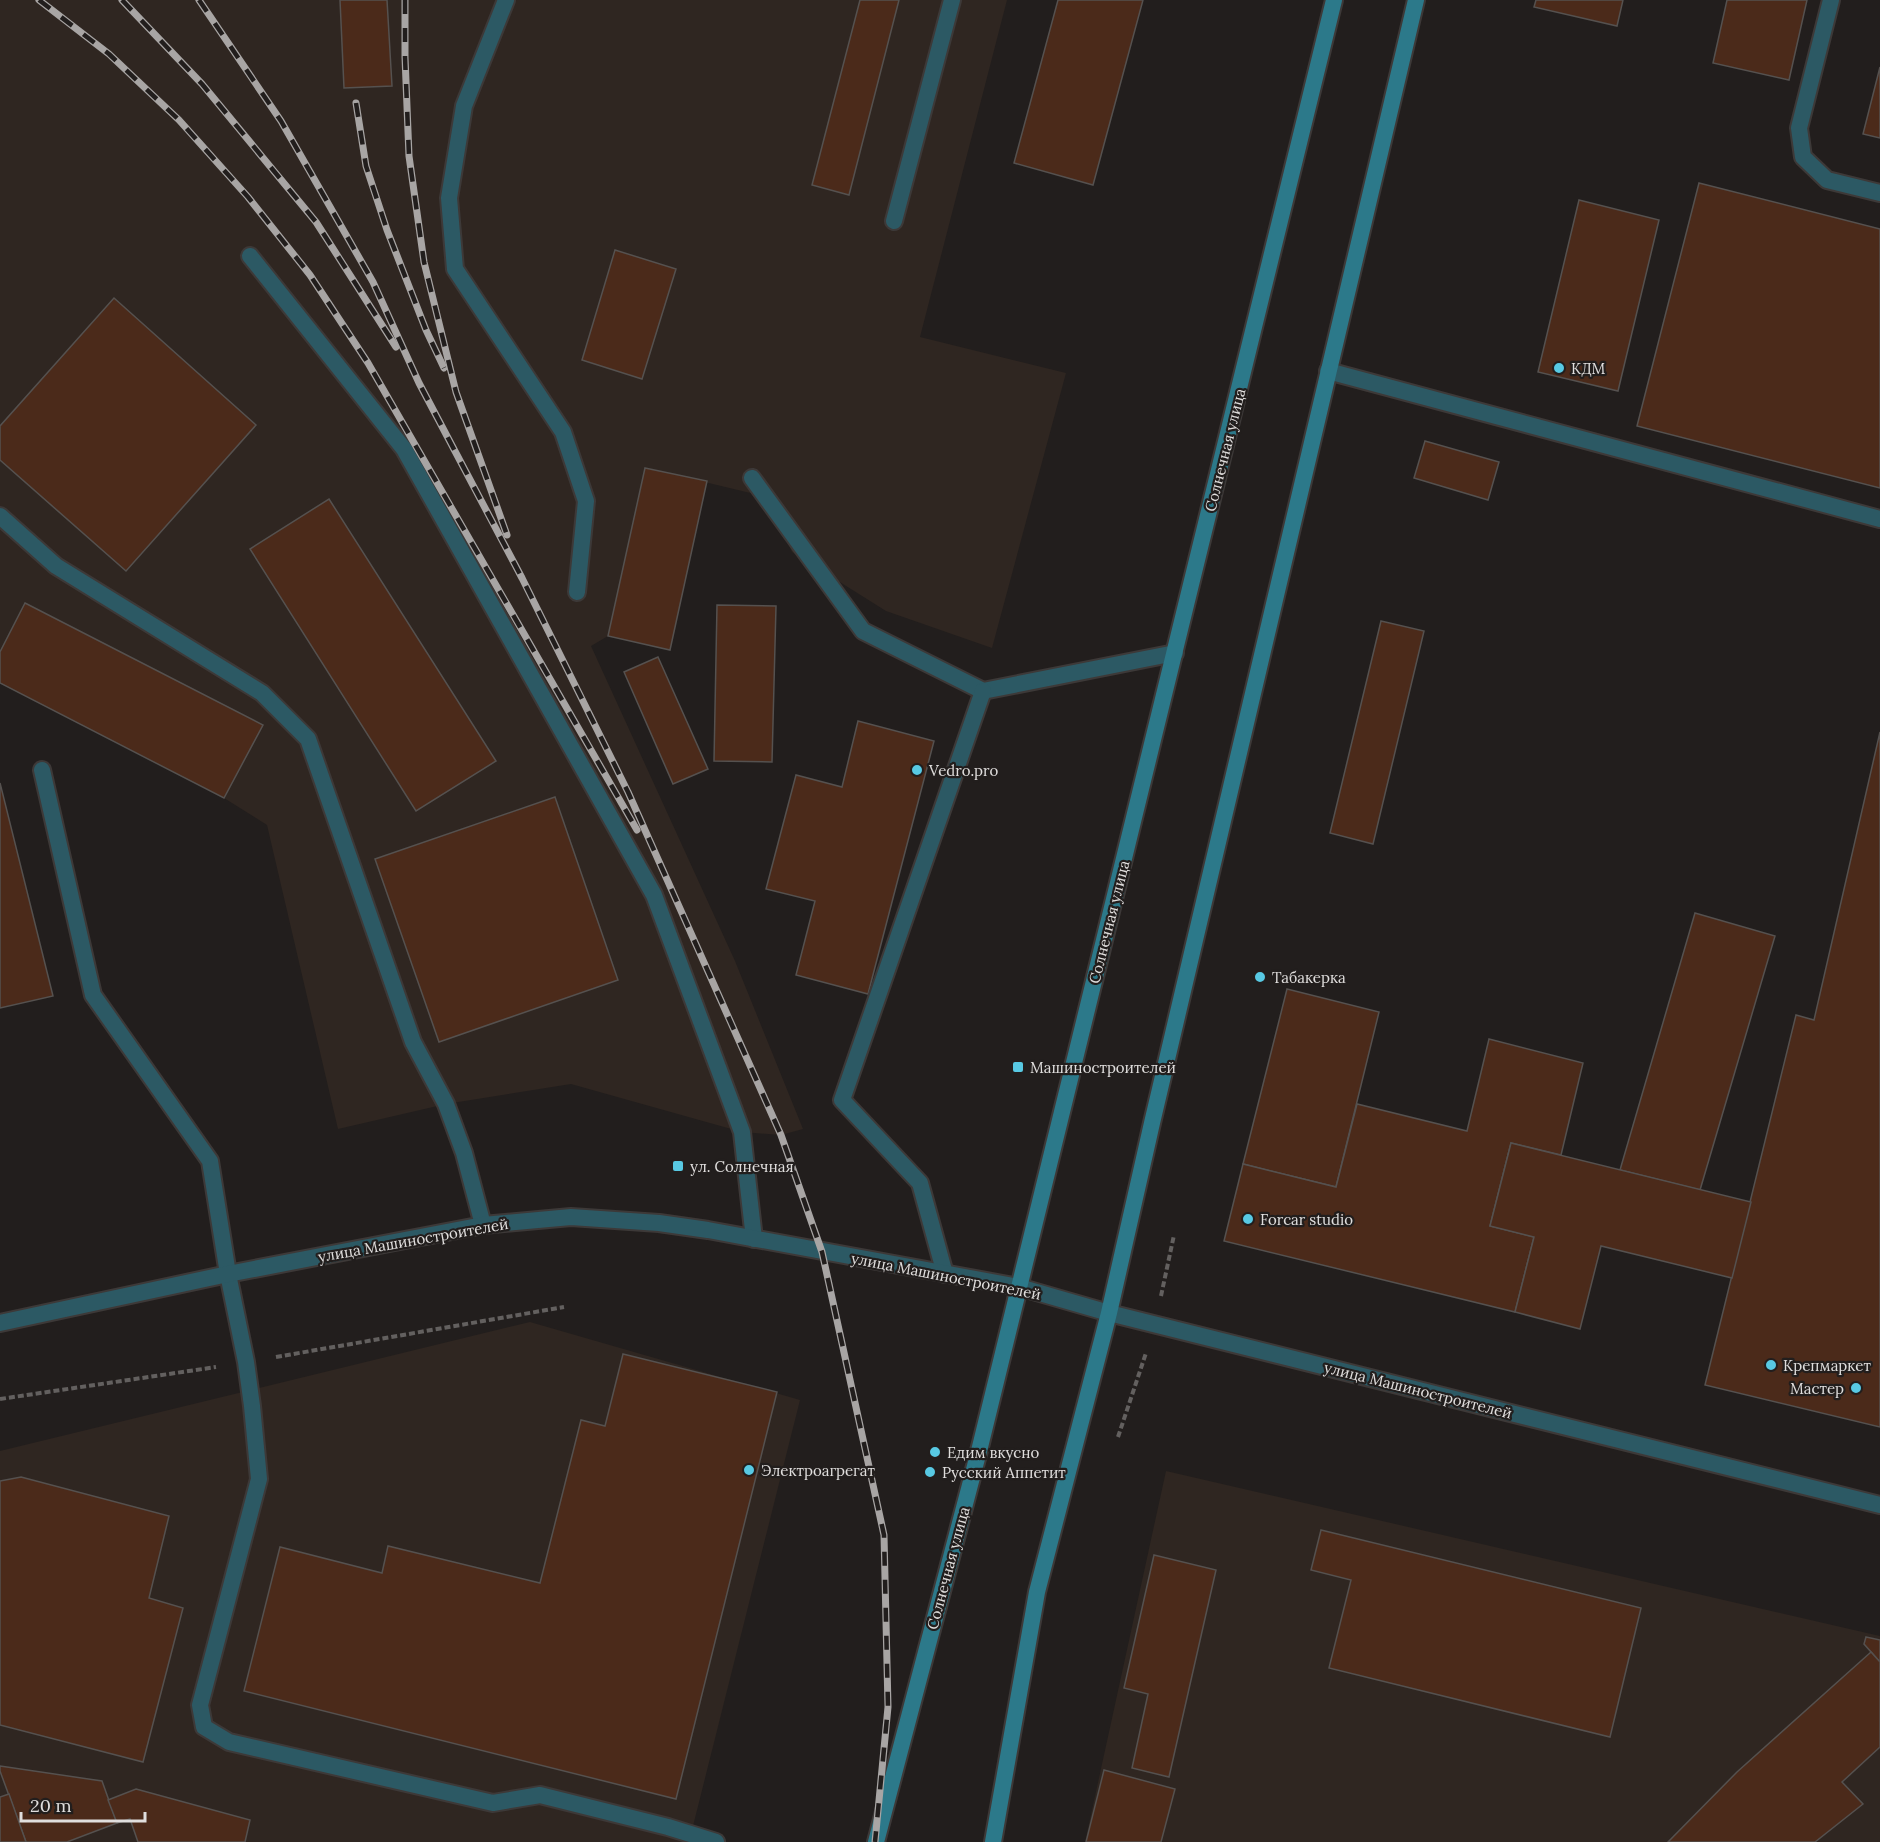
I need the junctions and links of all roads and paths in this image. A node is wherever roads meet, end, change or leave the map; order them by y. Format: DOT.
graph roads {
  1 [pos="506,0"];
  2 [pos="952,0"];
  3 [pos="1334,0"];
  4 [pos="1416,0"];
  5 [pos="1831,0"];
  6 [pos="1880,193"];
  7 [pos="894,221"];
  8 [pos="250,255"];
  9 [pos="1328,370"];
  10 [pos="752,478"];
  11 [pos="0,516"];
  12 [pos="1880,519"];
  13 [pos="577,592"];
  14 [pos="1175,653"];
  15 [pos="983,691"];
  16 [pos="42,770"];
  17 [pos="483,1225"];
  18 [pos="754,1239"];
  19 [pos="228,1274"];
  20 [pos="945,1274"];
  21 [pos="1019,1287"];
  22 [pos="564,1307"];
  23 [pos="1109,1313"];
  24 [pos="0,1323"];
  25 [pos="246,1362"];
  26 [pos="0,1399"];
  27 [pos="1880,1505"];
  28 [pos="716,1842"];
  29 [pos="876,1842"];
  30 [pos="993,1842"];
  1 -- 13 [label="street"];
  2 -- 7 [label="street"];
  3 -- 14 [label="main road, Солнечная улица"];
  4 -- 9 [label="main road"];
  5 -- 6 [label="street"];
  8 -- 18 [label="street"];
  9 -- 12 [label="street"];
  9 -- 23 [label="main road"];
  10 -- 15 [label="street"];
  11 -- 17 [label="street"];
  14 -- 15 [label="street"];
  14 -- 21 [label="main road, Солнечная улица"];
  15 -- 20 [label="street"];
  16 -- 19 [label="street"];
  17 -- 18 [label="street, улица Машиностроителей"];
  17 -- 19 [label="street, улица Машиностроителей"];
  18 -- 20 [label="street, улица Машиностроителей"];
  19 -- 24 [label="street, улица Машиностроителей"];
  19 -- 25 [label="street"];
  20 -- 21 [label="street, улица Машиностроителей"];
  21 -- 23 [label="street, улица Машиностроителей"];
  21 -- 29 [label="main road, Солнечная улица"];
  22 -- 25 [label="path"];
  23 -- 27 [label="street, улица Машиностроителей"];
  23 -- 30 [label="main road"];
  25 -- 26 [label="path"];
  25 -- 28 [label="street"];
}
